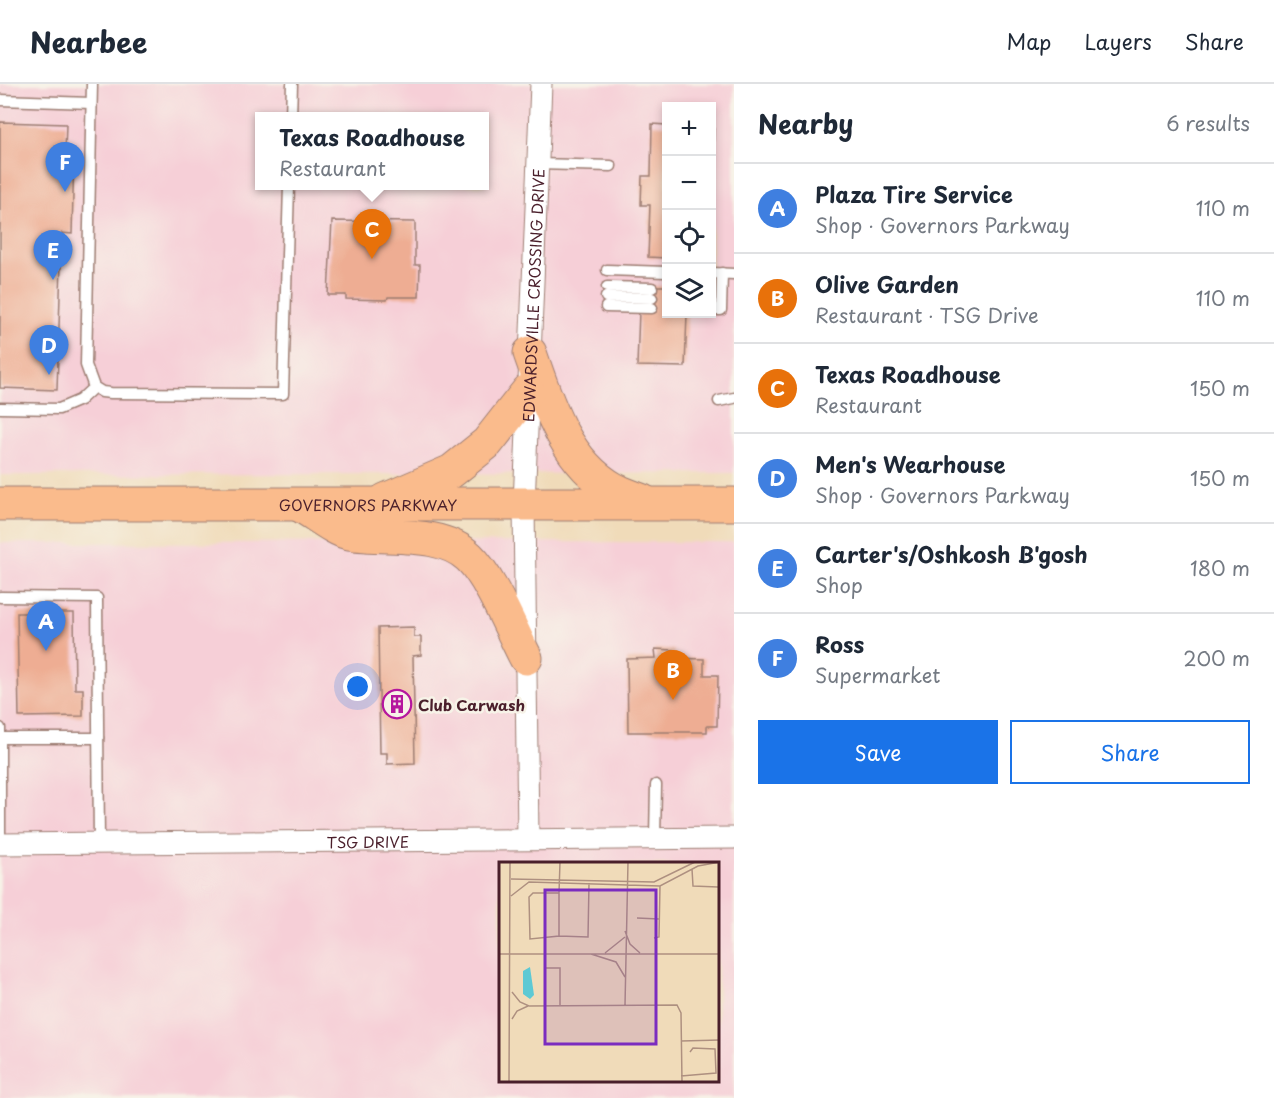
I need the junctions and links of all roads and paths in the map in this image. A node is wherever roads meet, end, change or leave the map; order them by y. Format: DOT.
graph roads {
  1 [pos="92,84"];
  2 [pos="292,84"];
  3 [pos="541,84"];
  4 [pos="0,100"];
  5 [pos="91,102"];
  6 [pos="291,112"];
  7 [pos="538,164"];
  8 [pos="611,166"];
  9 [pos="289,190"];
  10 [pos="607,270"];
  11 [pos="662,272"];
  12 [pos="717,273"];
  13 [pos="734,274"];
  14 [pos="606,297"];
  15 [pos="652,298"];
  16 [pos="716,301"];
  17 [pos="530,353"];
  18 [pos="94,387"];
  19 [pos="528,391"];
  20 [pos="734,398"];
  21 [pos="719,401"];
  22 [pos="0,408"];
  23 [pos="0,504"];
  24 [pos="651,504"];
  25 [pos="734,504"];
  26 [pos="300,505"];
  27 [pos="373,505"];
  28 [pos="524,505"];
  29 [pos="0,597"];
  30 [pos="526,658"];
  31 [pos="0,728"];
  32 [pos="0,738"];
  33 [pos="98,738"];
  34 [pos="657,785"];
  35 [pos="655,838"];
  36 [pos="734,838"];
  37 [pos="528,839"];
  38 [pos="99,843"];
  39 [pos="0,844"];
  1 -- 5 [label="lane"];
  2 -- 6 [label="lane"];
  3 -- 7 [label="street, EDWARDSVILLE CROSSING DRIVE"];
  4 -- 5 [label="lane"];
  5 -- 18 [label="lane"];
  7 -- 8 [label="lane"];
  7 -- 17 [label="street, EDWARDSVILLE CROSSING DRIVE"];
  9 -- 18 [label="lane"];
  10 -- 11 [label="lane"];
  12 -- 13 [label="lane"];
  12 -- 16 [label="lane"];
  14 -- 15 [label="lane"];
  17 -- 19 [label="street, EDWARDSVILLE CROSSING DRIVE"];
  17 -- 24 [label="main road"];
  18 -- 22 [label="lane"];
  19 -- 27 [label="main road"];
  19 -- 28 [label="street, EDWARDSVILLE CROSSING DRIVE"];
  20 -- 21 [label="lane"];
  23 -- 26 [label="main road, GOVERNORS PARKWAY"];
  24 -- 25 [label="main road, GOVERNORS PARKWAY"];
  24 -- 28 [label="main road, GOVERNORS PARKWAY"];
  26 -- 27 [label="main road, GOVERNORS PARKWAY"];
  26 -- 30 [label="main road"];
  27 -- 28 [label="main road, GOVERNORS PARKWAY"];
  28 -- 30 [label="street, EDWARDSVILLE CROSSING DRIVE"];
  29 -- 33 [label="lane"];
  30 -- 37 [label="street, EDWARDSVILLE CROSSING DRIVE"];
  31 -- 32 [label="lane"];
  32 -- 33 [label="lane"];
  32 -- 39 [label="lane"];
  33 -- 38 [label="lane"];
  34 -- 35 [label="lane"];
  35 -- 36 [label="street, TSG DRIVE"];
  35 -- 37 [label="street, TSG DRIVE"];
  37 -- 38 [label="street, TSG DRIVE"];
  38 -- 39 [label="street, TSG DRIVE"];
}
